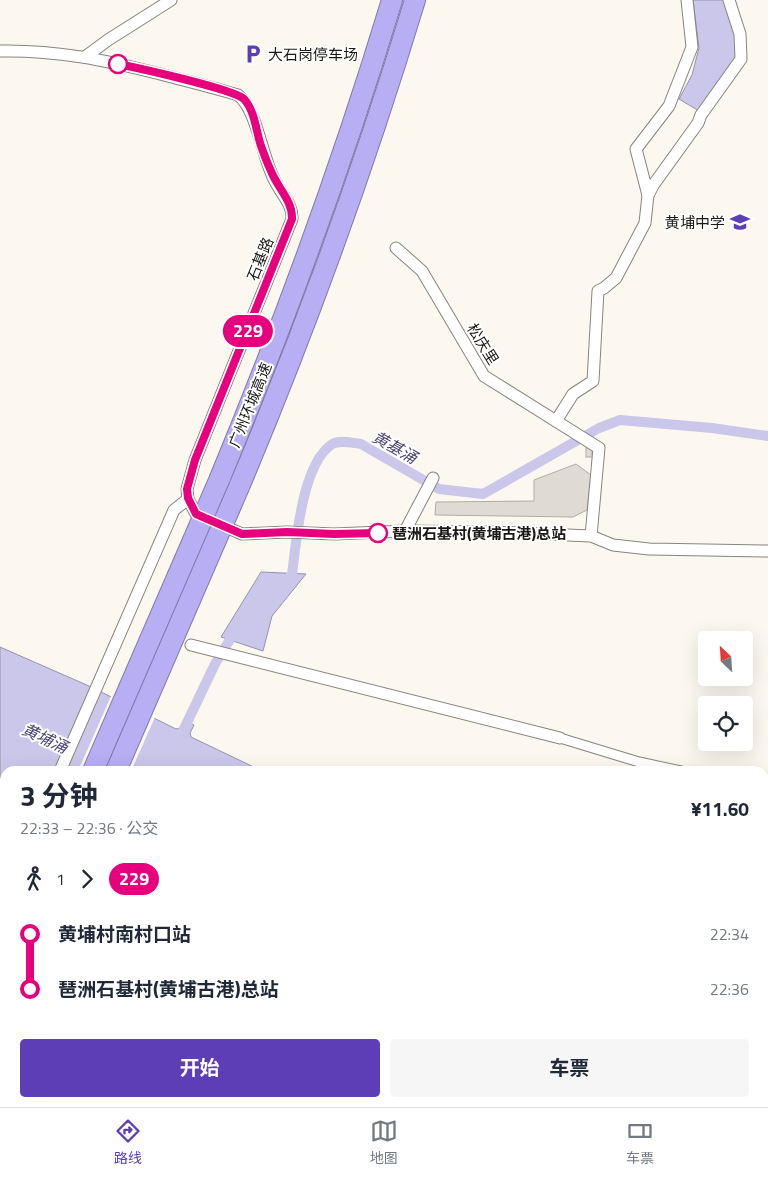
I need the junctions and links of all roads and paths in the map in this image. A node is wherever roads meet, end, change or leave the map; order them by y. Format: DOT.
graph roads {
  1 [pos="171,0"];
  2 [pos="386,0"];
  3 [pos="392,0"];
  4 [pos="416,0"];
  5 [pos="687,0"];
  6 [pos="729,0"];
  7 [pos="0,51"];
  8 [pos="85,56"];
  9 [pos="365,89"];
  10 [pos="648,195"];
  11 [pos="396,248"];
  12 [pos="556,421"];
  13 [pos="433,478"];
  14 [pos="188,498"];
  15 [pos="405,531"];
  16 [pos="591,536"];
  17 [pos="768,551"];
  18 [pos="191,645"];
  19 [pos="560,738"];
  20 [pos="62,766"];
  21 [pos="95,766"];
  22 [pos="118,766"];
  23 [pos="658,766"];
  1 -- 8 [label="street"];
  2 -- 9 [label="highway"];
  3 -- 9 [label="highway, 广州环城高速"];
  4 -- 22 [label="highway, 广州环城高速, bridge"];
  5 -- 10 [label="street"];
  6 -- 10 [label="street"];
  7 -- 8 [label="street, 石基路"];
  8 -- 14 [label="street, 石基路"];
  9 -- 21 [label="highway, 广州环城高速, bridge"];
  10 -- 12 [label="street"];
  11 -- 12 [label="street, 松庆里"];
  12 -- 16 [label="street, 松庆里"];
  13 -- 15 [label="street"];
  14 -- 15 [label="street"];
  14 -- 20 [label="street"];
  15 -- 16 [label="street"];
  16 -- 17 [label="street"];
  18 -- 19 [label="street"];
  19 -- 23 [label="street"];
}
